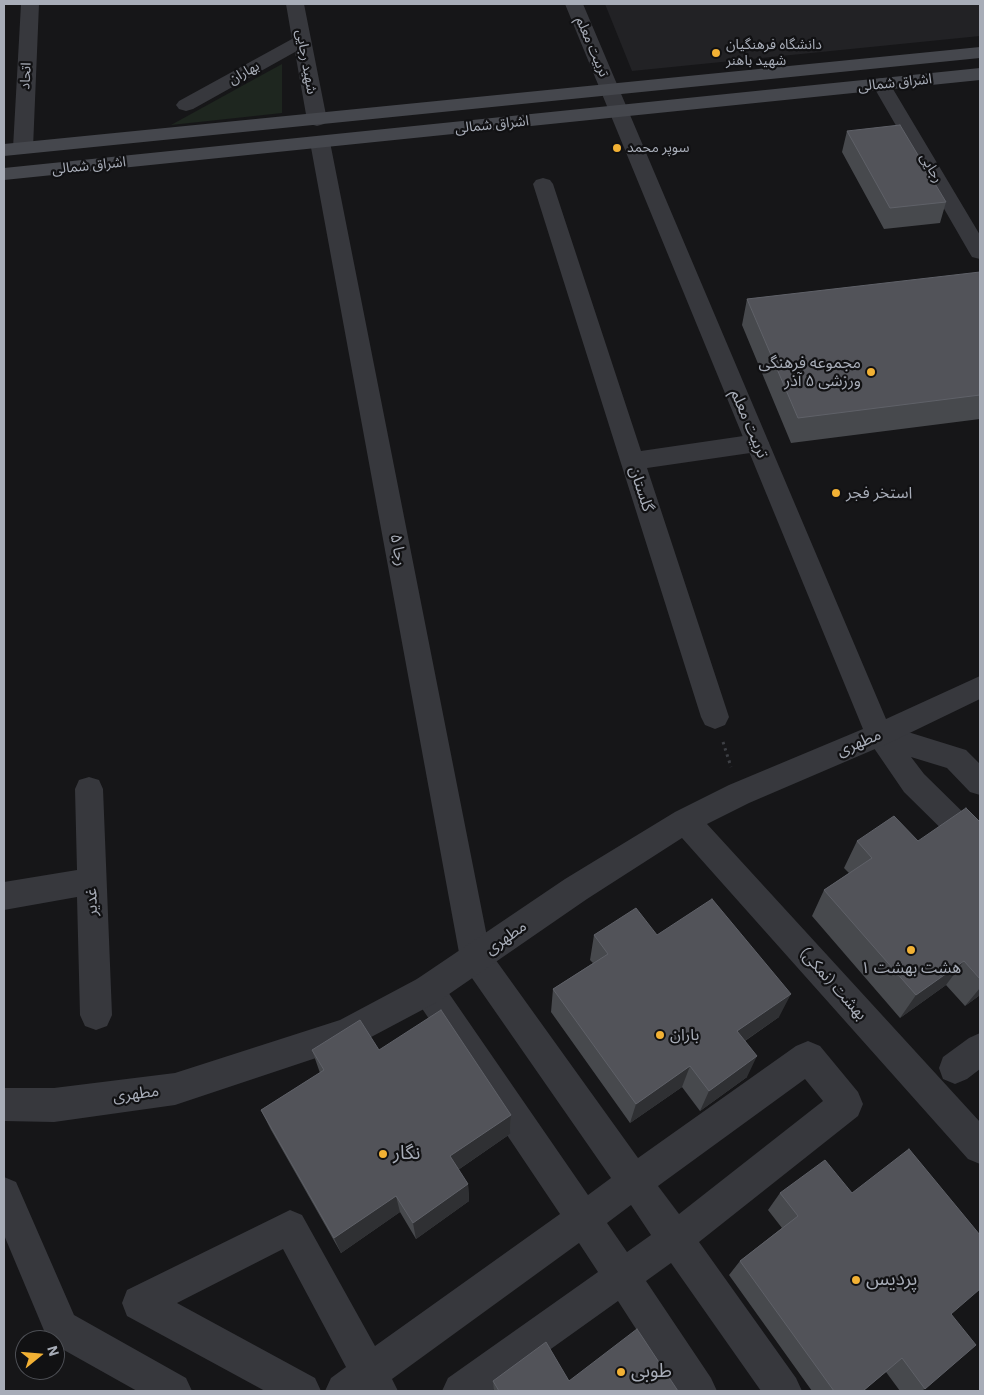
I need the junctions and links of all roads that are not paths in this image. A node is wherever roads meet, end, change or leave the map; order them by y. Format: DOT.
graph roads {
  1 [pos="30,4"];
  2 [pos="295,4"];
  3 [pos="574,4"];
  4 [pos="302,41"];
  5 [pos="980,52"];
  6 [pos="980,74"];
  7 [pos="881,84"];
  8 [pos="611,90"];
  9 [pos="186,105"];
  10 [pos="619,112"];
  11 [pos="318,131"];
  12 [pos="23,148"];
  13 [pos="4,150"];
  14 [pos="4,174"];
  15 [pos="543,184"];
  16 [pos="980,252"];
  17 [pos="757,443"];
  18 [pos="632,461"];
  19 [pos="980,688"];
  20 [pos="715,718"];
  21 [pos="879,735"];
  22 [pos="980,783"];
  23 [pos="89,790"];
  24 [pos="686,821"];
  25 [pos="980,848"];
  26 [pos="92,880"];
  27 [pos="4,896"];
  28 [pos="476,958"];
  29 [pos="428,990"];
  30 [pos="96,1015"];
  31 [pos="4,1105"];
  32 [pos="980,1147"];
  33 [pos="635,1183"];
  34 [pos="4,1194"];
  35 [pos="584,1219"];
  36 [pos="675,1239"];
  37 [pos="622,1278"];
  38 [pos="365,1385"];
  39 [pos="172,1391"];
  40 [pos="302,1391"];
  41 [pos="461,1391"];
  42 [pos="698,1391"];
  43 [pos="783,1391"];
  1 -- 12 [label="street, اتحاد"];
  2 -- 4 [label="street, شهید رجایی"];
  3 -- 8 [label="street, تربیت معلم"];
  4 -- 9 [label="street, بهاران"];
  4 -- 11 [label="street, شهید رجایی"];
  5 -- 8 [label="main road, اشراق شمالی"];
  6 -- 7 [label="main road, اشراق شمالی"];
  7 -- 10 [label="main road, اشراق شمالی"];
  7 -- 16 [label="street, رجایی"];
  8 -- 10 [label="street, تربیت معلم"];
  8 -- 11 [label="main road, اشراق شمالی"];
  10 -- 11 [label="main road, اشراق شمالی"];
  10 -- 17 [label="street, تربیت معلم"];
  11 -- 12 [label="main road, اشراق شمالی"];
  11 -- 14 [label="main road, اشراق شمالی"];
  11 -- 28 [label="street, رجا ۵"];
  12 -- 13 [label="main road, اشراق شمالی"];
  15 -- 18 [label="street, گلستان"];
  17 -- 18 [label="street"];
  17 -- 21 [label="street, تربیت معلم"];
  18 -- 20 [label="street, گلستان"];
  19 -- 21 [label="street, مطهری"];
  21 -- 22 [label="street"];
  21 -- 24 [label="street, مطهری"];
  21 -- 25 [label="street, تربیت معلم"];
  23 -- 26 [label="street, غدیر"];
  24 -- 28 [label="street, مطهری"];
  24 -- 32 [label="street, بهشت (نمکی)"];
  26 -- 27 [label="street"];
  26 -- 30 [label="street, غدیر"];
  28 -- 29 [label="street, مطهری"];
  28 -- 33 [label="street"];
  29 -- 31 [label="street, مطهری"];
  29 -- 35 [label="street"];
  33 -- 35 [label="street"];
  33 -- 36 [label="street"];
  33 -- 36 [label="street"];
  34 -- 39 [label="street"];
  35 -- 37 [label="street"];
  35 -- 38 [label="street"];
  36 -- 37 [label="street"];
  36 -- 43 [label="street"];
  37 -- 41 [label="street"];
  37 -- 42 [label="street"];
  38 -- 40 [label="street"];
}
